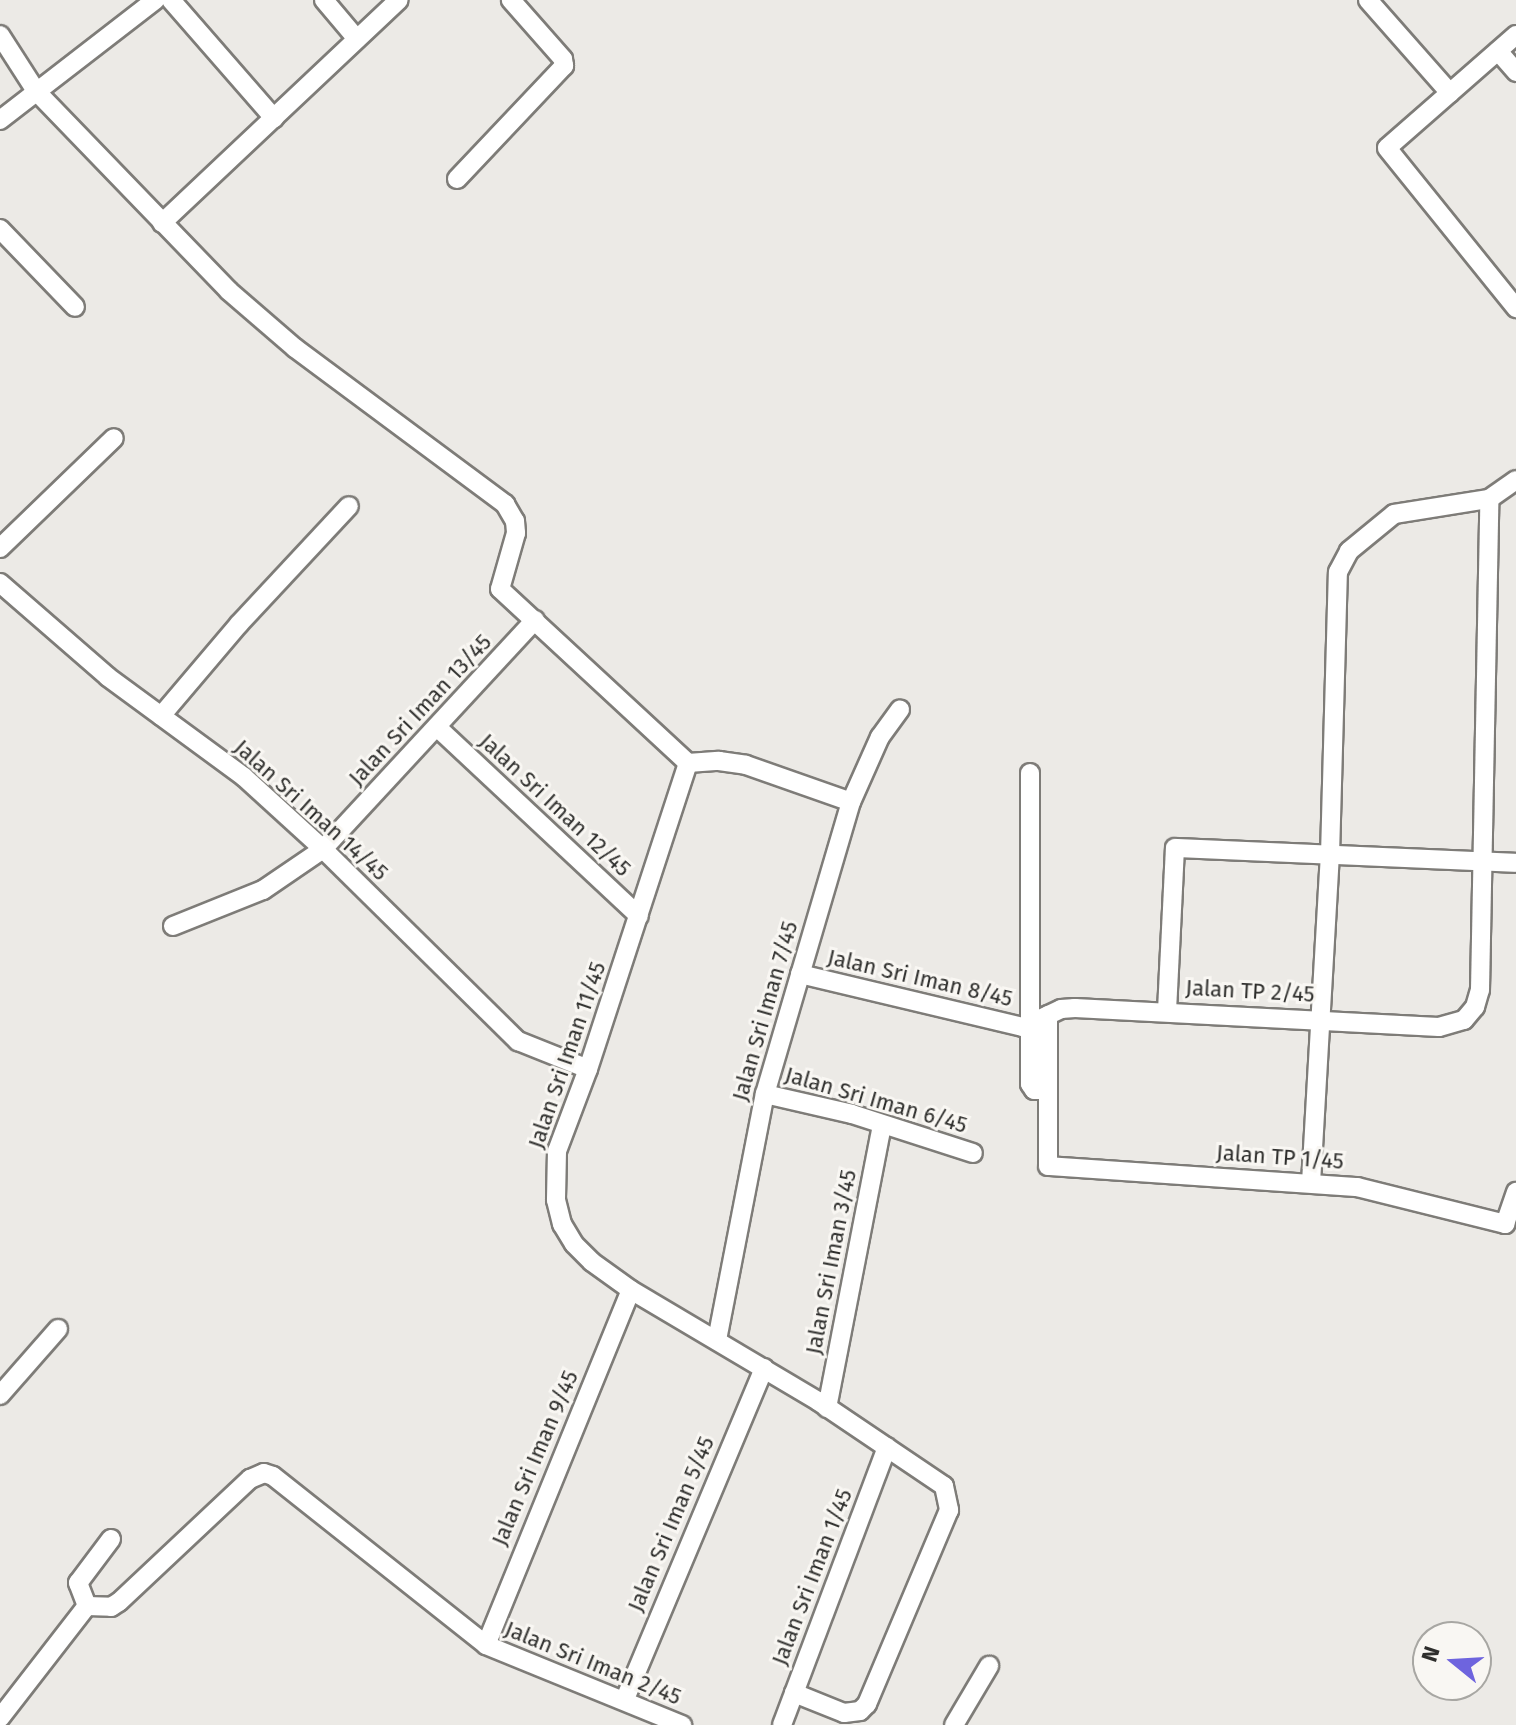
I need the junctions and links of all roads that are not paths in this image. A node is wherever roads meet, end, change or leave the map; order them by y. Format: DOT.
graph roads {
  1 [pos="155,0"];
  2 [pos="171,0"];
  3 [pos="324,0"];
  4 [pos="399,0"];
  5 [pos="511,0"];
  6 [pos="1368,0"];
  7 [pos="0,35"];
  8 [pos="1516,35"];
  9 [pos="357,39"];
  10 [pos="1498,51"];
  11 [pos="1516,72"];
  12 [pos="36,91"];
  13 [pos="1450,93"];
  14 [pos="274,118"];
  15 [pos="0,120"];
  16 [pos="457,179"];
  17 [pos="162,223"];
  18 [pos="0,229"];
  19 [pos="75,307"];
  20 [pos="1516,308"];
  21 [pos="114,438"];
  22 [pos="1516,480"];
  23 [pos="1489,499"];
  24 [pos="349,506"];
  25 [pos="0,548"];
  26 [pos="0,583"];
  27 [pos="535,620"];
  28 [pos="900,709"];
  29 [pos="161,716"];
  30 [pos="438,728"];
  31 [pos="688,763"];
  32 [pos="1030,773"];
  33 [pos="851,802"];
  34 [pos="323,849"];
  35 [pos="1330,855"];
  36 [pos="1484,861"];
  37 [pos="1516,863"];
  38 [pos="639,916"];
  39 [pos="173,926"];
  40 [pos="800,974"];
  41 [pos="1167,1011"];
  42 [pos="1048,1015"];
  43 [pos="1321,1019"];
  44 [pos="1029,1027"];
  45 [pos="588,1069"];
  46 [pos="1046,1090"];
  47 [pos="765,1094"];
  48 [pos="882,1126"];
  49 [pos="973,1153"];
  50 [pos="1311,1183"];
  51 [pos="1516,1192"];
  52 [pos="631,1290"];
  53 [pos="58,1329"];
  54 [pos="717,1340"];
  55 [pos="764,1368"];
  56 [pos="0,1395"];
  57 [pos="827,1408"];
  58 [pos="887,1447"];
  59 [pos="111,1539"];
  60 [pos="87,1606"];
  61 [pos="486,1645"];
  62 [pos="989,1666"];
  63 [pos="794,1693"];
  64 [pos="625,1699"];
  65 [pos="0,1718"];
  66 [pos="682,1725"];
  67 [pos="782,1725"];
  68 [pos="954,1725"];
  1 -- 12 [label="street"];
  2 -- 14 [label="street"];
  3 -- 9 [label="street"];
  4 -- 9 [label="street"];
  5 -- 16 [label="street"];
  6 -- 13 [label="street"];
  7 -- 12 [label="street"];
  8 -- 10 [label="street"];
  9 -- 14 [label="street"];
  10 -- 11 [label="street"];
  10 -- 13 [label="street"];
  12 -- 15 [label="street"];
  12 -- 17 [label="street"];
  13 -- 20 [label="street"];
  14 -- 17 [label="street"];
  17 -- 27 [label="street"];
  18 -- 19 [label="street"];
  21 -- 25 [label="street"];
  22 -- 23 [label="street"];
  23 -- 35 [label="street"];
  23 -- 36 [label="street"];
  24 -- 29 [label="street"];
  26 -- 29 [label="street, Jalan Sri Iman 14/45"];
  27 -- 30 [label="street, Jalan Sri Iman 13/45"];
  27 -- 31 [label="street"];
  28 -- 33 [label="street, Jalan Sri Iman 7/45"];
  29 -- 34 [label="street, Jalan Sri Iman 14/45"];
  30 -- 34 [label="street, Jalan Sri Iman 13/45"];
  30 -- 38 [label="street, Jalan Sri Iman 12/45"];
  31 -- 33 [label="street"];
  31 -- 38 [label="street, Jalan Sri Iman 11/45"];
  32 -- 44 [label="street"];
  33 -- 40 [label="street, Jalan Sri Iman 7/45"];
  34 -- 39 [label="street, Jalan Sri Iman 13/45"];
  34 -- 45 [label="street, Jalan Sri Iman 14/45"];
  35 -- 36 [label="street"];
  35 -- 41 [label="street"];
  35 -- 43 [label="street"];
  36 -- 37 [label="street"];
  36 -- 43 [label="street, Jalan TP 2/45"];
  38 -- 45 [label="street, Jalan Sri Iman 11/45"];
  40 -- 44 [label="street, Jalan Sri Iman 8/45"];
  40 -- 47 [label="street, Jalan Sri Iman 7/45"];
  41 -- 42 [label="street, Jalan TP 2/45"];
  41 -- 43 [label="street, Jalan TP 2/45"];
  42 -- 44 [label="street, Jalan TP 2/45"];
  42 -- 46 [label="street"];
  43 -- 50 [label="street"];
  44 -- 46 [label="street"];
  45 -- 52 [label="street, Jalan Sri Iman 11/45"];
  46 -- 50 [label="street, Jalan TP 1/45"];
  47 -- 48 [label="street, Jalan Sri Iman 6/45"];
  47 -- 54 [label="street, Jalan Sri Iman 7/45"];
  48 -- 49 [label="street, Jalan Sri Iman 6/45"];
  48 -- 57 [label="street, Jalan Sri Iman 3/45"];
  50 -- 51 [label="street, Jalan TP 1/45"];
  52 -- 54 [label="street, Jalan Sri Iman 11/45"];
  52 -- 61 [label="street, Jalan Sri Iman 9/45"];
  53 -- 56 [label="street"];
  54 -- 55 [label="street, Jalan Sri Iman 11/45"];
  55 -- 57 [label="street, Jalan Sri Iman 11/45"];
  55 -- 64 [label="street, Jalan Sri Iman 5/45"];
  57 -- 58 [label="street, Jalan Sri Iman 11/45"];
  58 -- 63 [label="street, Jalan Sri Iman 1/45"];
  58 -- 63 [label="street, Jalan Sri Iman 11/45"];
  59 -- 60 [label="street"];
  60 -- 61 [label="street, Jalan Sri Iman 2/45"];
  60 -- 65 [label="street"];
  61 -- 64 [label="street, Jalan Sri Iman 2/45"];
  62 -- 68 [label="street"];
  63 -- 67 [label="street, Jalan Sri Iman 1/45"];
  64 -- 66 [label="street, Jalan Sri Iman 2/45"];
}
